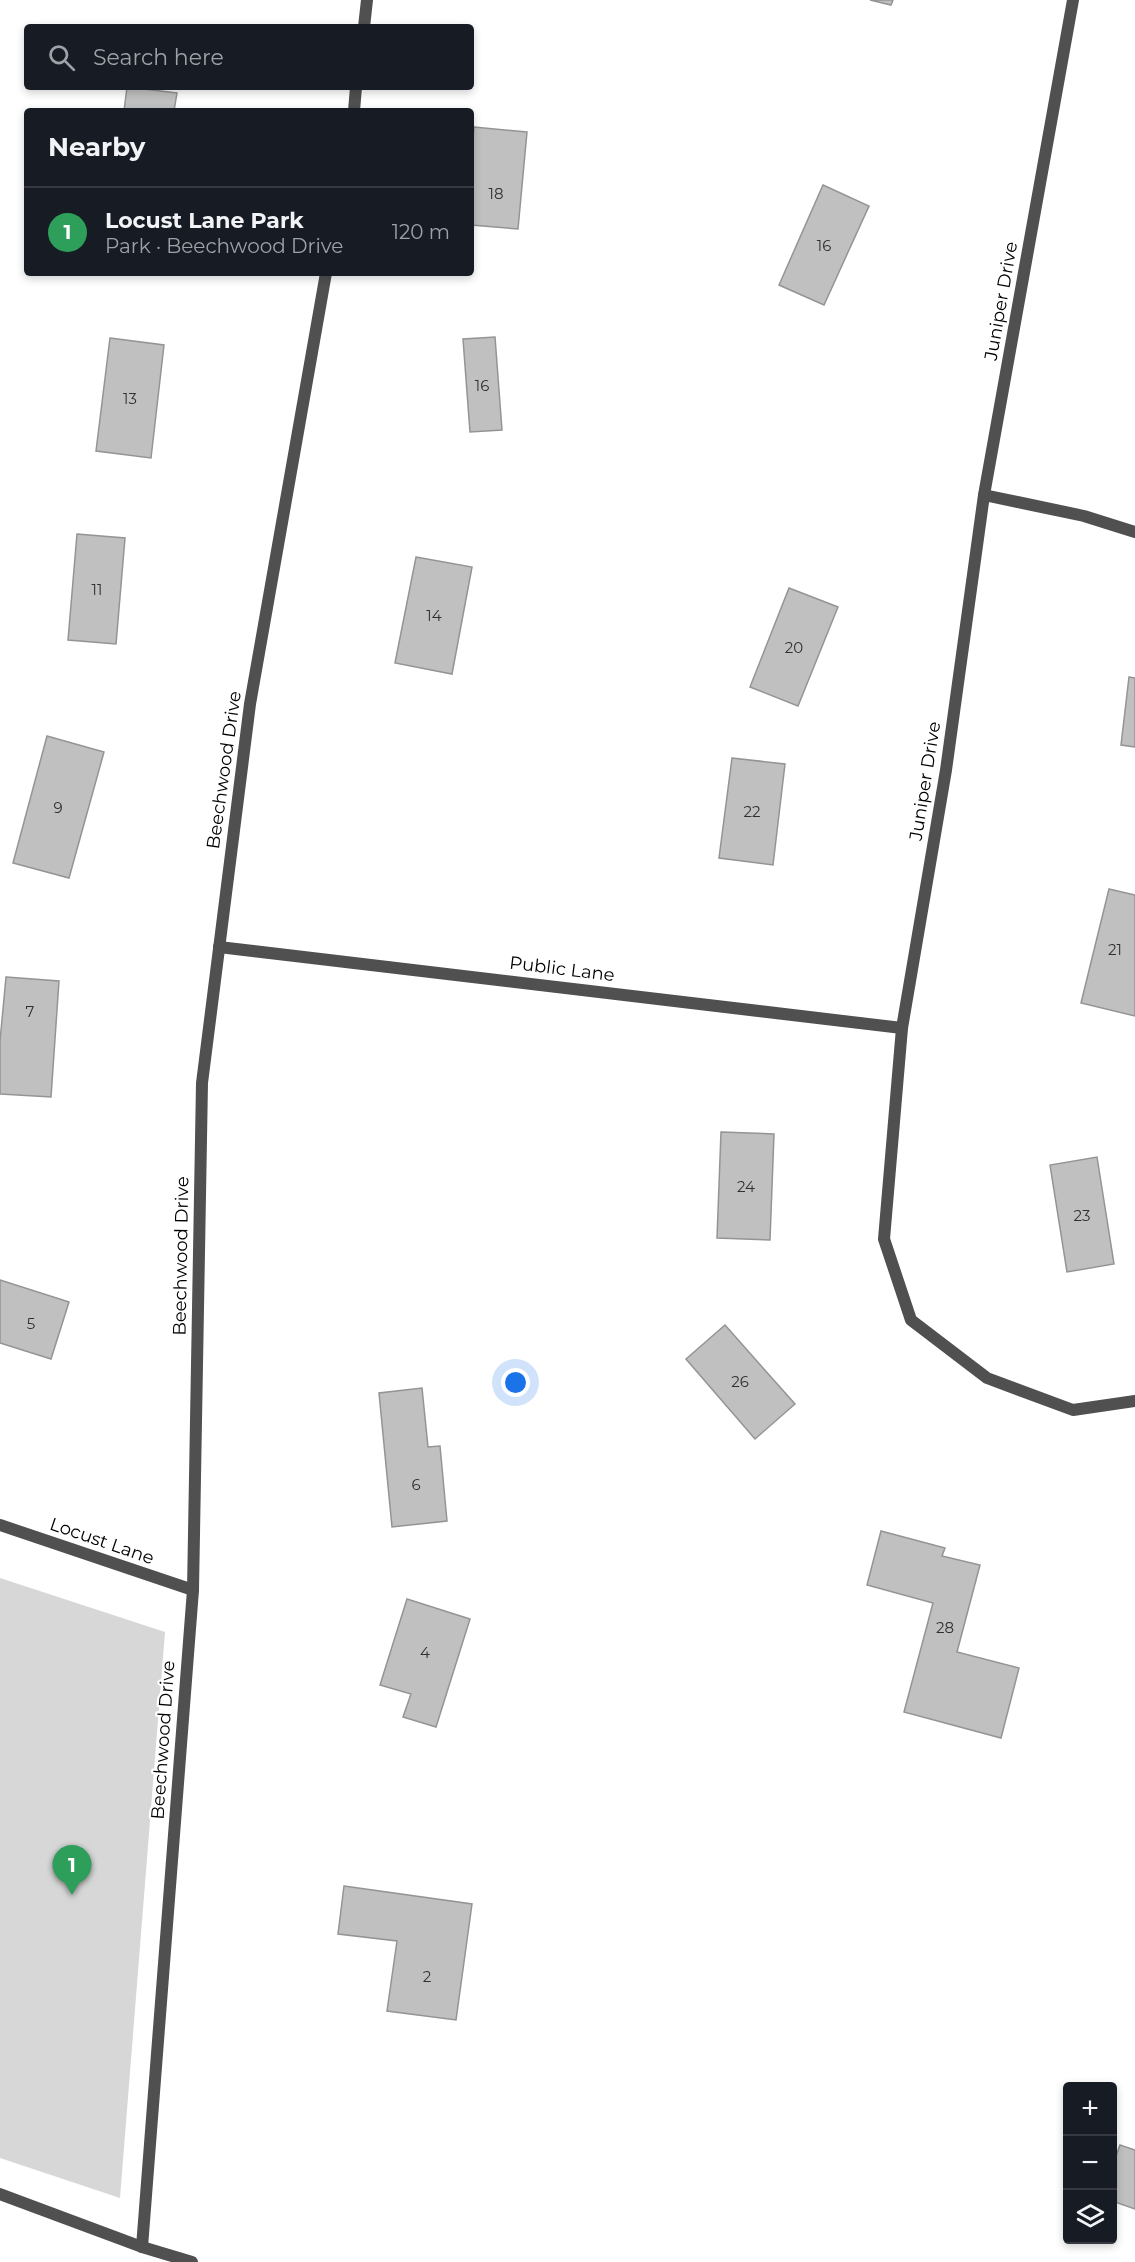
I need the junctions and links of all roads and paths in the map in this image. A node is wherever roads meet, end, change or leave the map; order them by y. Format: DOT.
graph roads {
  1 [pos="367,0"];
  2 [pos="1073,0"];
  3 [pos="364,24"];
  4 [pos="357,90"];
  5 [pos="354,108"];
  6 [pos="325,276"];
  7 [pos="984,495"];
  8 [pos="1135,532"];
  9 [pos="219,947"];
  10 [pos="902,1028"];
  11 [pos="1135,1401"];
  12 [pos="0,1525"];
  13 [pos="193,1590"];
  14 [pos="0,2194"];
  15 [pos="142,2247"];
  16 [pos="192,2262"];
  1 -- 3 [label="street"];
  2 -- 7 [label="street, Juniper Drive"];
  4 -- 5 [label="street"];
  6 -- 9 [label="street, Beechwood Drive"];
  7 -- 8 [label="street"];
  7 -- 10 [label="street, Juniper Drive"];
  9 -- 10 [label="street, Public Lane"];
  9 -- 13 [label="street, Beechwood Drive"];
  10 -- 11 [label="street, Juniper Drive"];
  12 -- 13 [label="street, Locust Lane"];
  13 -- 15 [label="street, Beechwood Drive"];
  14 -- 15 [label="street"];
  15 -- 16 [label="street"];
}
